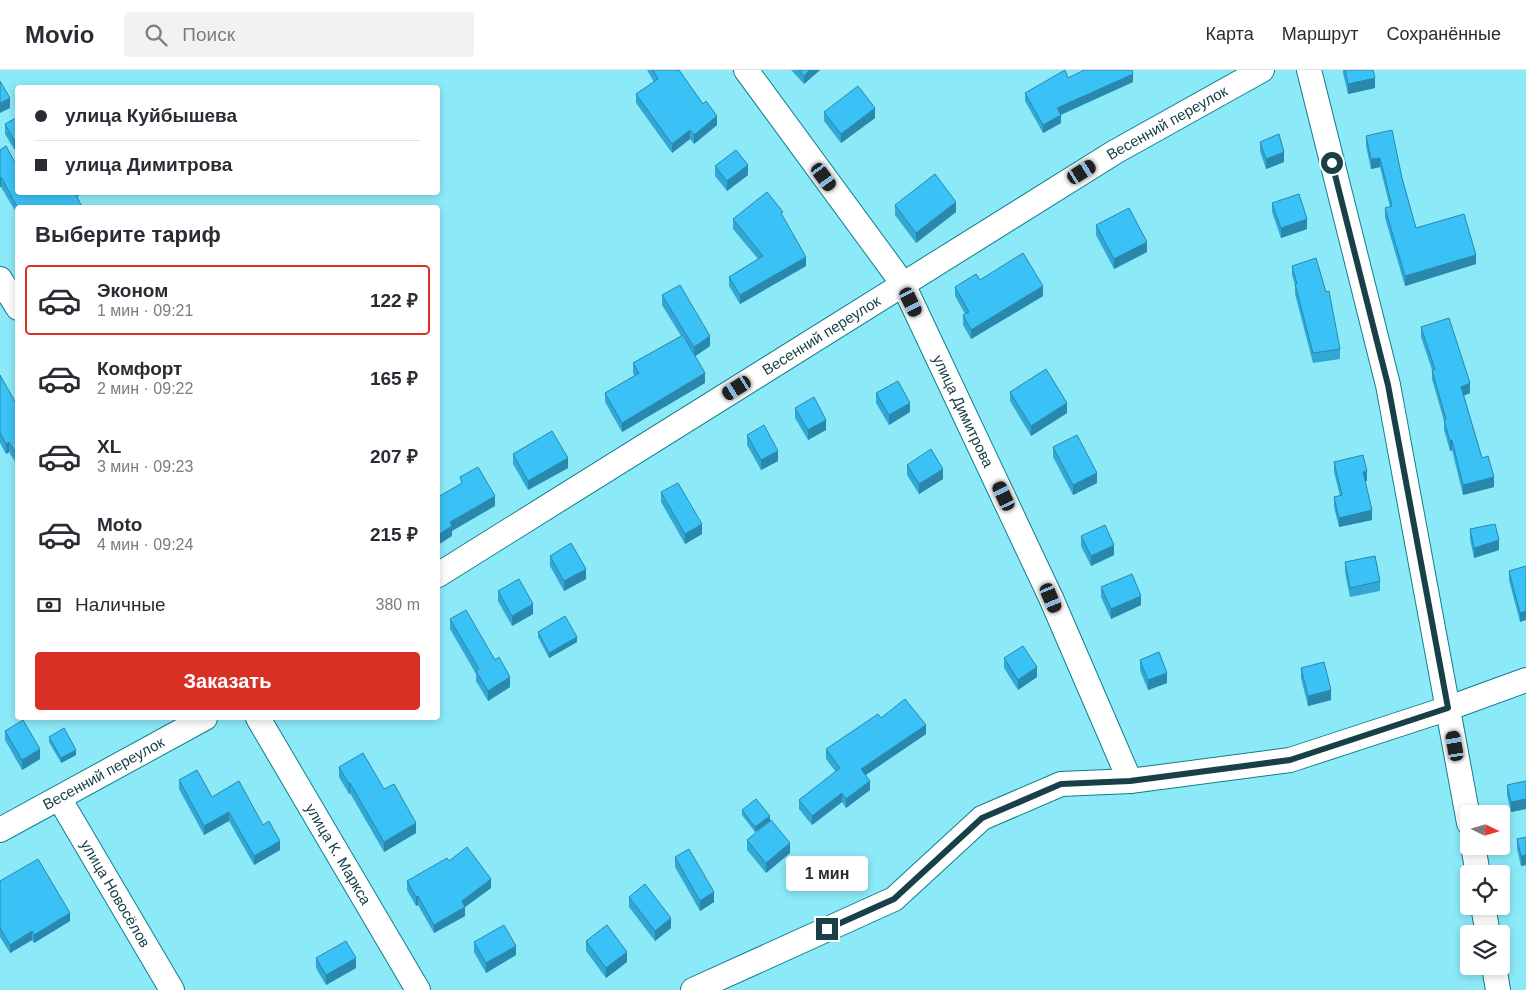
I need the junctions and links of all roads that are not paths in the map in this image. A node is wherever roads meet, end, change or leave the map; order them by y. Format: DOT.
graph roads {
  1 [pos="746,70"];
  2 [pos="1262,70"];
  3 [pos="1309,70"];
  4 [pos="0,278"];
  5 [pos="903,284"];
  6 [pos="15,303"];
  7 [pos="440,574"];
  8 [pos="1526,680"];
  9 [pos="1448,708"];
  10 [pos="201,720"];
  11 [pos="259,720"];
  12 [pos="1130,781"];
  13 [pos="59,798"];
  14 [pos="1466,805"];
  15 [pos="0,830"];
  16 [pos="1496,975"];
  17 [pos="172,990"];
  18 [pos="418,990"];
  19 [pos="692,990"];
  20 [pos="1498,990"];
  1 -- 5 [label="street, улица Димитрова"];
  2 -- 5 [label="street, Весенний переулок"];
  3 -- 9 [label="street"];
  4 -- 6 [label="street"];
  5 -- 7 [label="street, Весенний переулок"];
  5 -- 12 [label="street, улица Димитрова"];
  8 -- 9 [label="street"];
  9 -- 12 [label="street"];
  9 -- 14 [label="street"];
  10 -- 13 [label="street, Весенний переулок"];
  11 -- 18 [label="street, улица К. Маркса"];
  12 -- 19 [label="street"];
  13 -- 15 [label="street, Весенний переулок"];
  13 -- 17 [label="street, улица Новосёлов"];
  16 -- 20 [label="street"];
}
